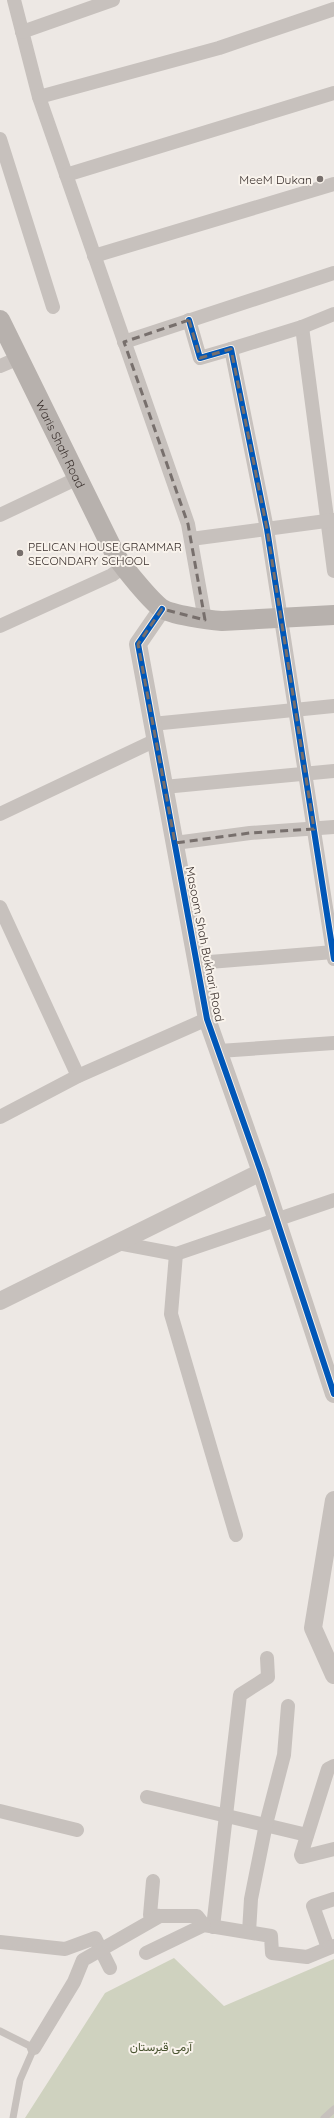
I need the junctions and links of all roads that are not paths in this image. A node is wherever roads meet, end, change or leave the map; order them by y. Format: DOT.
graph roads {
  1 [pos="14,0"];
  2 [pos="113,0"];
  3 [pos="334,9"];
  4 [pos="22,32"];
  5 [pos="334,93"];
  6 [pos="39,97"];
  7 [pos="0,139"];
  8 [pos="66,175"];
  9 [pos="334,184"];
  10 [pos="94,256"];
  11 [pos="334,273"];
  12 [pos="53,307"];
  13 [pos="334,314"];
  14 [pos="0,320"];
  15 [pos="189,320"];
  16 [pos="302,327"];
  17 [pos="124,342"];
  18 [pos="231,349"];
  19 [pos="19,358"];
  20 [pos="0,366"];
  21 [pos="78,478"];
  22 [pos="0,515"];
  23 [pos="331,520"];
  24 [pos="267,529"];
  25 [pos="191,539"];
  26 [pos="123,567"];
  27 [pos="334,571"];
  28 [pos="162,608"];
  29 [pos="334,615"];
  30 [pos="281,618"];
  31 [pos="205,620"];
  32 [pos="0,626"];
  33 [pos="334,706"];
  34 [pos="296,710"];
  35 [pos="154,732"];
  36 [pos="334,771"];
  37 [pos="306,774"];
  38 [pos="164,787"];
  39 [pos="0,814"];
  40 [pos="334,827"];
  41 [pos="314,829"];
  42 [pos="174,843"];
  43 [pos="0,907"];
  44 [pos="334,954"];
  45 [pos="197,963"];
  46 [pos="207,1019"];
  47 [pos="334,1043"];
  48 [pos="219,1052"];
  49 [pos="78,1076"];
  50 [pos="0,1117"];
  51 [pos="261,1172"];
  52 [pos="334,1200"];
  53 [pos="276,1220"];
  54 [pos="118,1243"];
  55 [pos="176,1254"];
  56 [pos="0,1301"];
  57 [pos="334,1394"];
  58 [pos="334,1503"];
  59 [pos="236,1535"];
  60 [pos="330,1544"];
  61 [pos="267,1658"];
  62 [pos="334,1675"];
  63 [pos="288,1706"];
  64 [pos="334,1766"];
  65 [pos="147,1796"];
  66 [pos="0,1811"];
  67 [pos="226,1814"];
  68 [pos="266,1824"];
  69 [pos="77,1830"];
  70 [pos="307,1835"];
  71 [pos="334,1849"];
  72 [pos="153,1880"];
  73 [pos="334,1899"];
  74 [pos="160,1916"];
  75 [pos="208,1926"];
  76 [pos="249,1932"];
  77 [pos="0,1942"];
  78 [pos="331,1947"];
  79 [pos="101,1949"];
  80 [pos="146,1953"];
  81 [pos="110,1968"];
  82 [pos="0,2031"];
  83 [pos="34,2048"];
  84 [pos="334,2109"];
  85 [pos="13,2118"];
  86 [pos="324,2118"];
  1 -- 4 [label="street"];
  2 -- 4 [label="street"];
  3 -- 6 [label="street"];
  4 -- 6 [label="street"];
  5 -- 8 [label="street"];
  6 -- 8 [label="street"];
  7 -- 12 [label="street"];
  8 -- 10 [label="street"];
  9 -- 10 [label="street"];
  10 -- 17 [label="street"];
  11 -- 15 [label="street"];
  13 -- 16 [label="street"];
  14 -- 19 [label="main road, Waris Shah Road"];
  15 -- 17 [label="street"];
  15 -- 18 [label="street"];
  16 -- 18 [label="street"];
  16 -- 23 [label="street"];
  17 -- 25 [label="street"];
  18 -- 24 [label="street"];
  19 -- 20 [label="street"];
  19 -- 21 [label="main road, Waris Shah Road"];
  21 -- 22 [label="street"];
  21 -- 26 [label="main road, Waris Shah Road"];
  23 -- 24 [label="street"];
  23 -- 27 [label="street"];
  24 -- 25 [label="street"];
  24 -- 30 [label="street"];
  25 -- 31 [label="street"];
  26 -- 28 [label="main road, Waris Shah Road"];
  26 -- 32 [label="street"];
  28 -- 31 [label="main road"];
  28 -- 35 [label="street, Masoom Shah Bukhari Road"];
  29 -- 30 [label="main road"];
  30 -- 31 [label="main road"];
  30 -- 34 [label="street"];
  33 -- 34 [label="street"];
  34 -- 35 [label="street"];
  34 -- 37 [label="street"];
  35 -- 38 [label="street, Masoom Shah Bukhari Road"];
  35 -- 39 [label="street"];
  36 -- 37 [label="street"];
  37 -- 38 [label="street"];
  37 -- 41 [label="street"];
  38 -- 42 [label="street, Masoom Shah Bukhari Road"];
  40 -- 41 [label="street"];
  41 -- 42 [label="street"];
  41 -- 44 [label="street"];
  42 -- 45 [label="street, Masoom Shah Bukhari Road"];
  43 -- 49 [label="street"];
  44 -- 45 [label="street"];
  45 -- 46 [label="street, Masoom Shah Bukhari Road"];
  46 -- 48 [label="street, Masoom Shah Bukhari Road"];
  46 -- 49 [label="street"];
  47 -- 48 [label="street"];
  48 -- 51 [label="street, Masoom Shah Bukhari Road"];
  49 -- 50 [label="street"];
  51 -- 53 [label="street, Masoom Shah Bukhari Road"];
  51 -- 54 [label="street"];
  52 -- 53 [label="street"];
  53 -- 55 [label="street"];
  53 -- 57 [label="street, Masoom Shah Bukhari Road"];
  54 -- 55 [label="street"];
  54 -- 56 [label="street"];
  55 -- 59 [label="street"];
  58 -- 60 [label="street"];
  60 -- 62 [label="street"];
  61 -- 67 [label="street"];
  63 -- 68 [label="street"];
  64 -- 70 [label="street"];
  65 -- 67 [label="street"];
  66 -- 69 [label="street"];
  67 -- 68 [label="street"];
  67 -- 75 [label="street"];
  68 -- 70 [label="street"];
  68 -- 76 [label="street"];
  70 -- 71 [label="street"];
  72 -- 74 [label="street"];
  73 -- 78 [label="street"];
  74 -- 75 [label="street"];
  74 -- 79 [label="street"];
  75 -- 76 [label="street"];
  75 -- 80 [label="street"];
  76 -- 78 [label="street"];
  77 -- 79 [label="street"];
  79 -- 81 [label="street"];
  79 -- 83 [label="street"];
  82 -- 83 [label="lane"];
  83 -- 85 [label="lane"];
  84 -- 86 [label="lane"];
}
